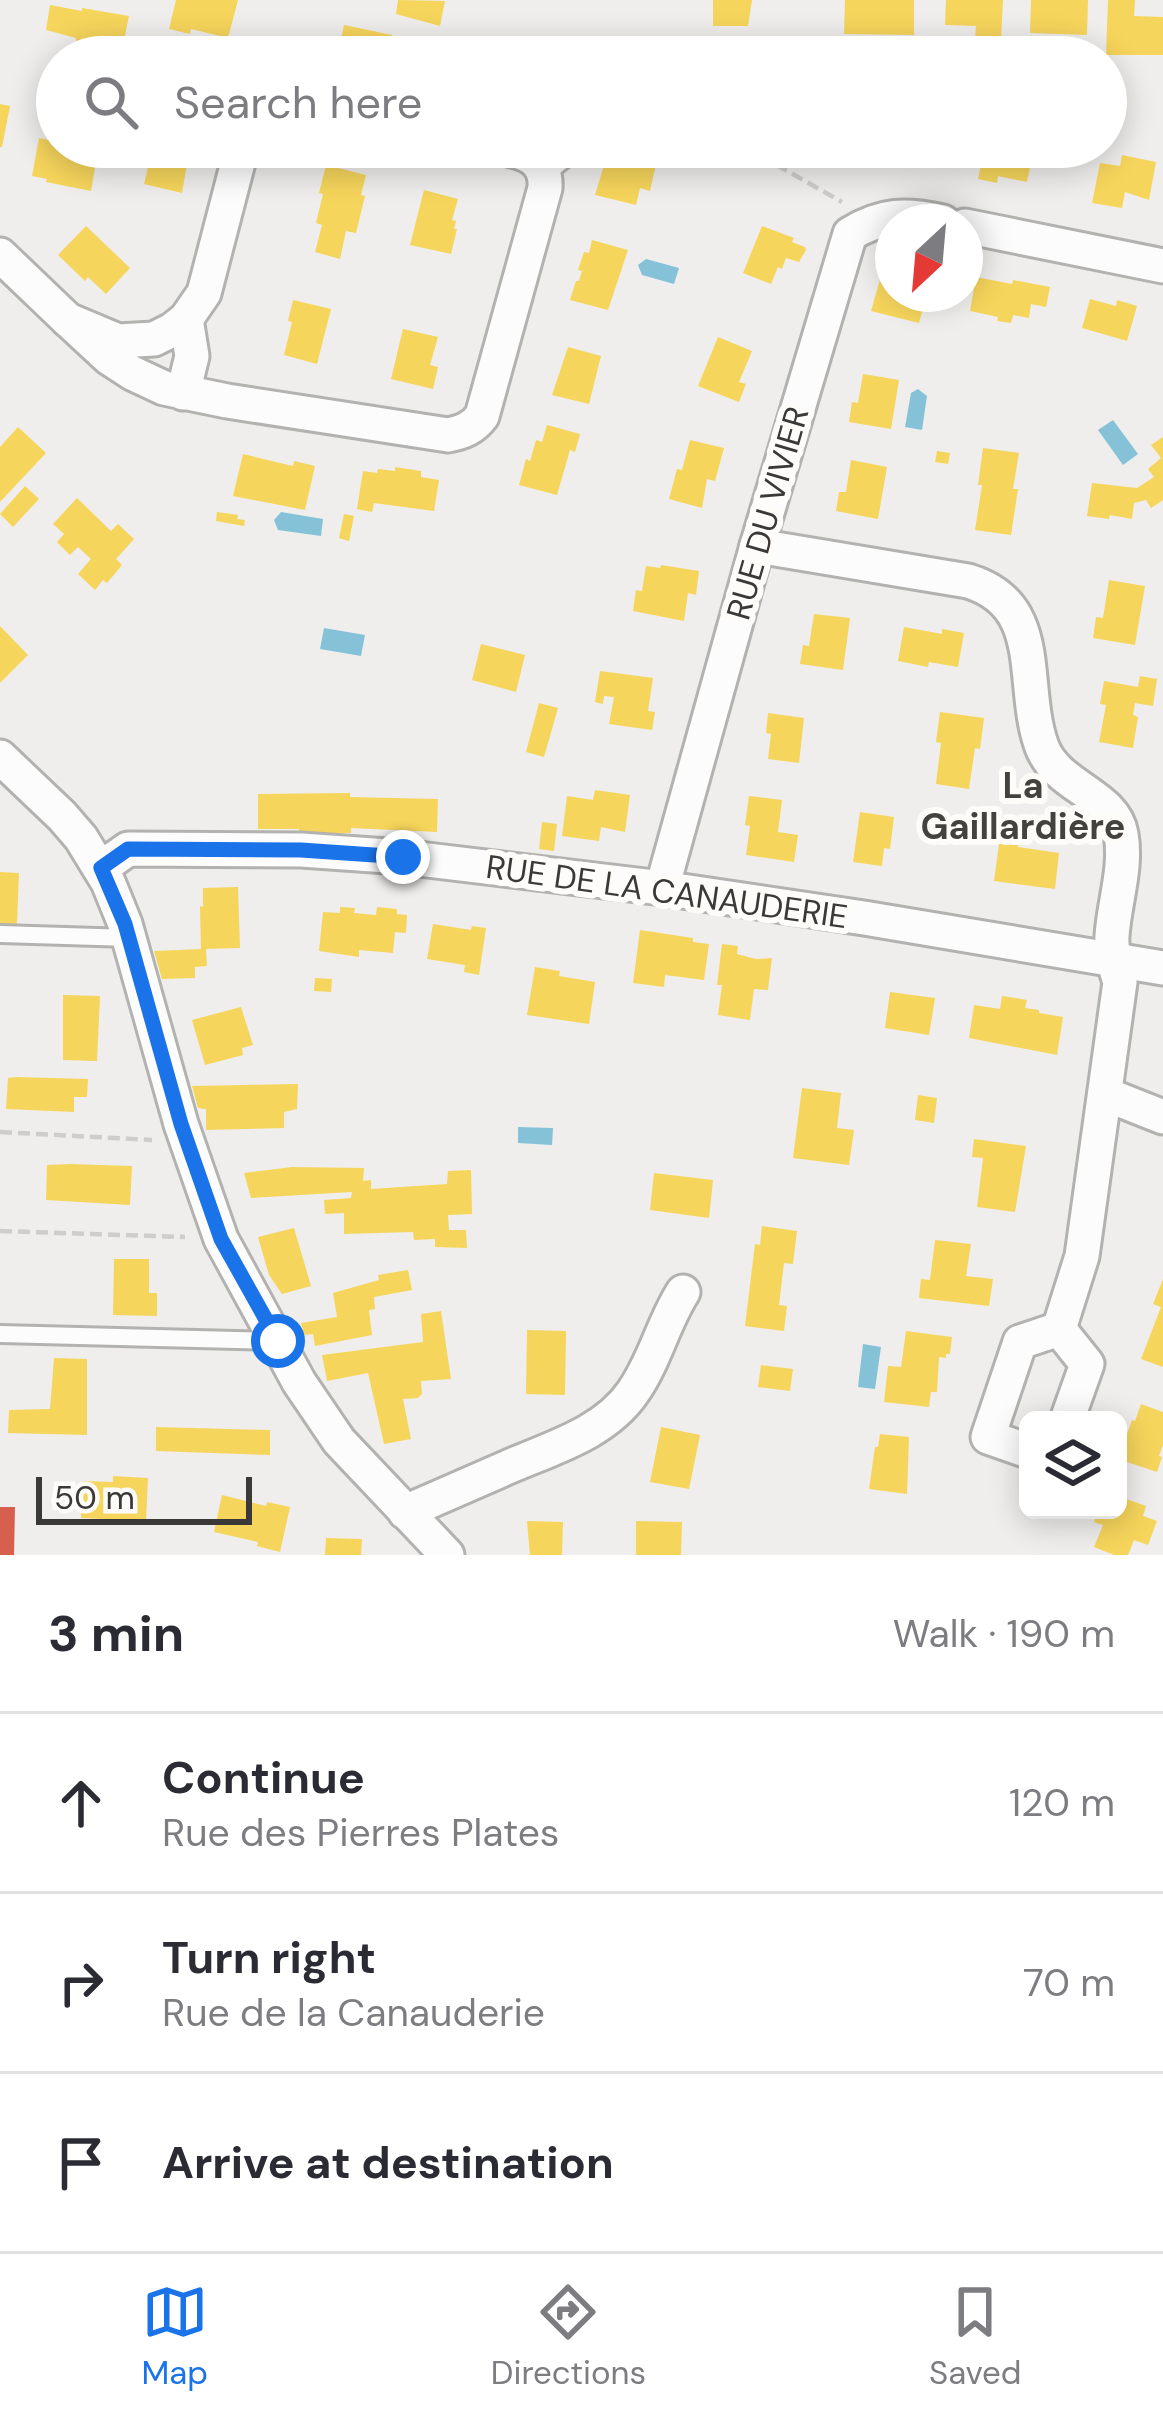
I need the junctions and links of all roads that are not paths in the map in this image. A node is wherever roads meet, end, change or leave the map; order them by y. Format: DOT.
graph roads {
  1 [pos="237,168"];
  2 [pos="549,168"];
  3 [pos="875,220"];
  4 [pos="983,230"];
  5 [pos="0,255"];
  6 [pos="1163,266"];
  7 [pos="186,319"];
  8 [pos="68,320"];
  9 [pos="184,393"];
  10 [pos="757,546"];
  11 [pos="0,757"];
  12 [pos="114,858"];
  13 [pos="662,888"];
  14 [pos="0,934"];
  15 [pos="130,938"];
  16 [pos="1113,958"];
  17 [pos="1163,968"];
  18 [pos="1105,1094"];
  19 [pos="1163,1117"];
  20 [pos="683,1292"];
  21 [pos="1058,1329"];
  22 [pos="0,1334"];
  23 [pos="278,1341"];
  24 [pos="1070,1411"];
  25 [pos="1019,1448"];
  26 [pos="405,1512"];
  27 [pos="447,1555"];
  1 -- 7 [label="street"];
  2 -- 9 [label="street"];
  3 -- 10 [label="street, RUE DU VIVIER"];
  4 -- 6 [label="street"];
  5 -- 8 [label="street"];
  7 -- 8 [label="street"];
  7 -- 9 [label="street"];
  8 -- 9 [label="street"];
  10 -- 13 [label="street, RUE DU VIVIER"];
  10 -- 16 [label="street"];
  11 -- 12 [label="street"];
  12 -- 13 [label="street, RUE DE LA CANAUDERIE"];
  12 -- 15 [label="street"];
  13 -- 16 [label="street, RUE DE LA CANAUDERIE"];
  14 -- 15 [label="lane"];
  15 -- 23 [label="street"];
  16 -- 17 [label="street, RUE DE LA CANAUDERIE"];
  16 -- 18 [label="street"];
  18 -- 19 [label="street"];
  18 -- 21 [label="street"];
  20 -- 26 [label="street"];
  21 -- 24 [label="street"];
  21 -- 25 [label="street"];
  22 -- 23 [label="lane"];
  23 -- 26 [label="street"];
  26 -- 27 [label="street"];
}
